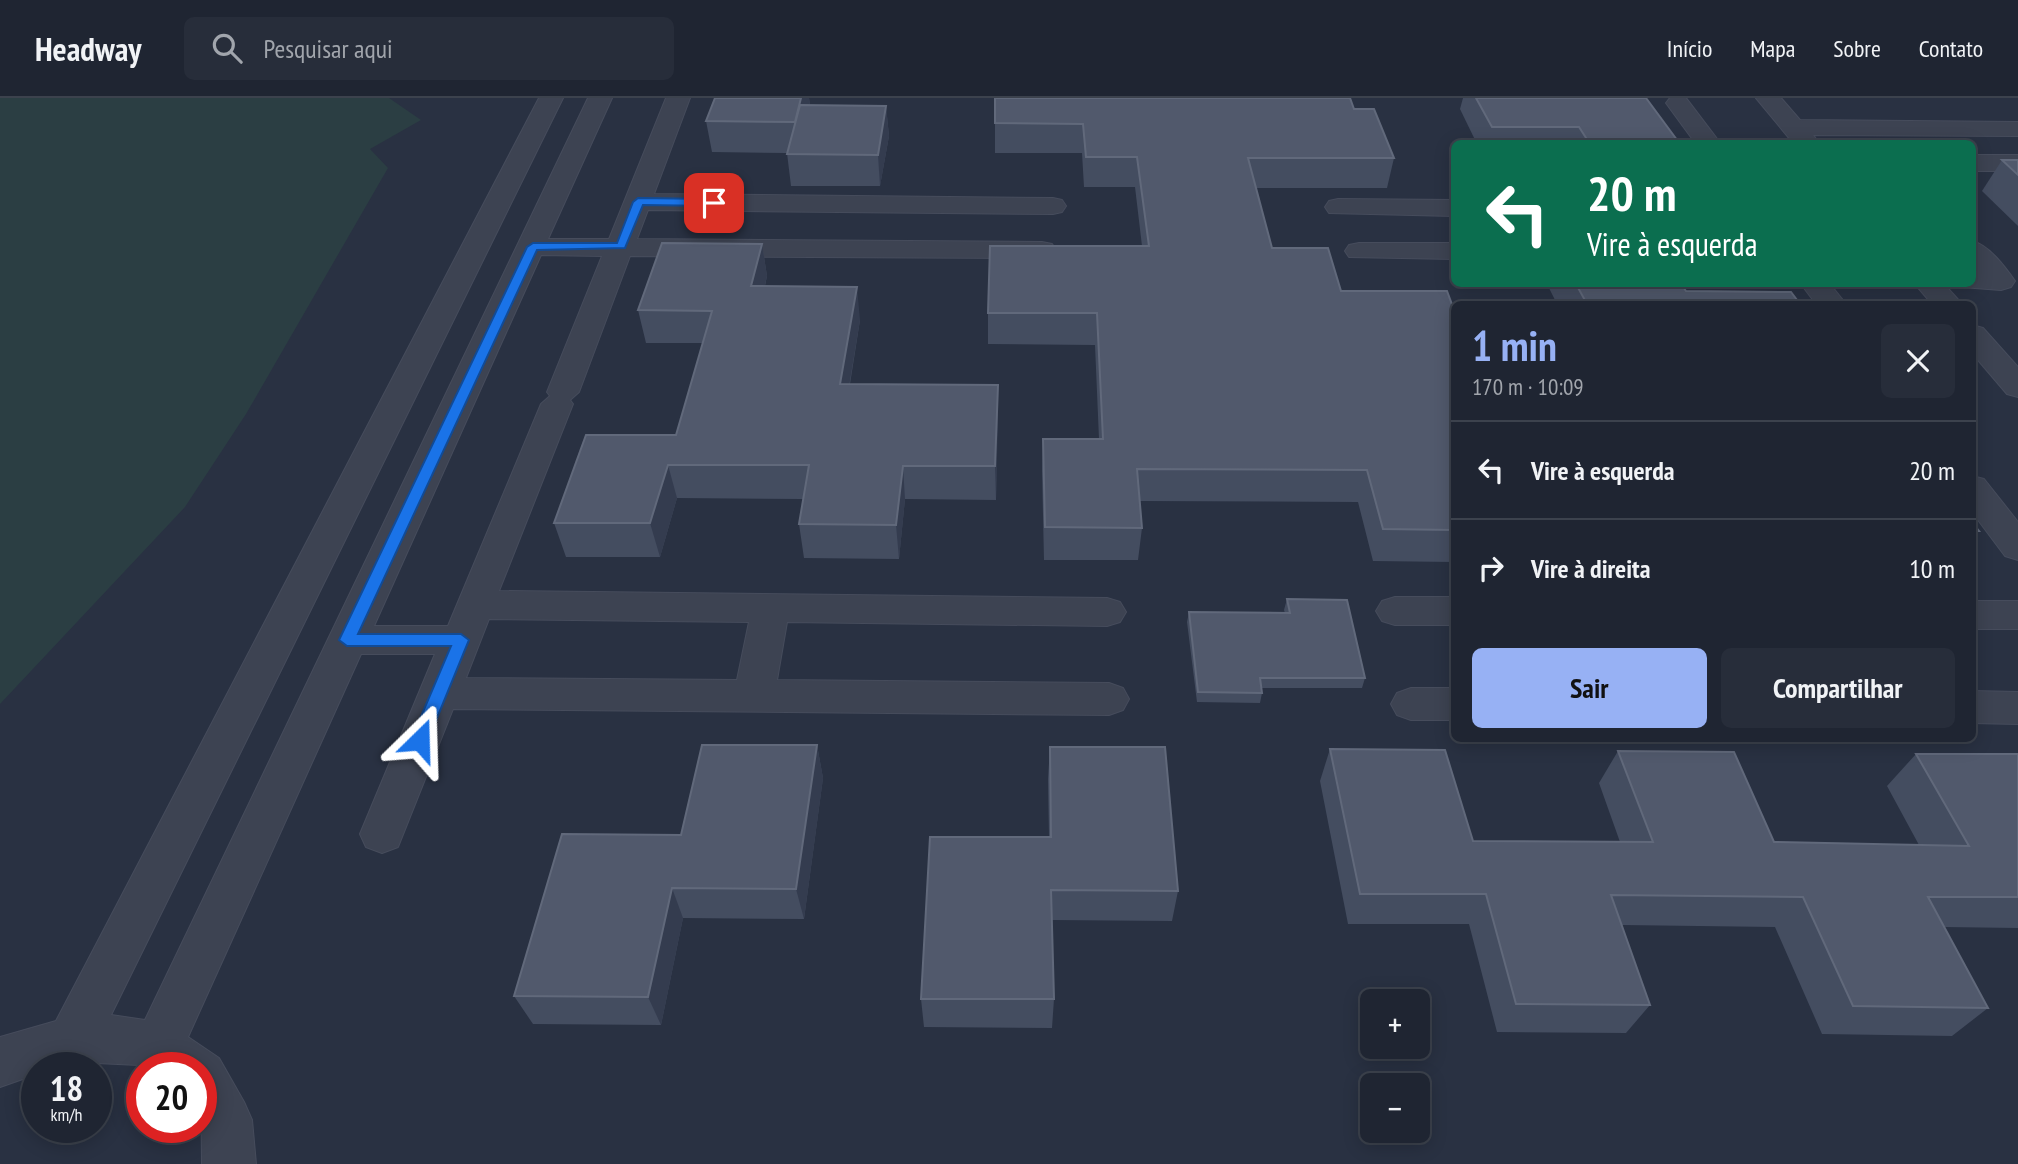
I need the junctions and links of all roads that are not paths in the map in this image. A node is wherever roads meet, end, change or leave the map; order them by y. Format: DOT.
graph roads {
  1 [pos="551,98"];
  2 [pos="600,98"];
  3 [pos="678,98"];
  4 [pos="1768,98"];
  5 [pos="1678,103"];
  6 [pos="2018,129"];
  7 [pos="1801,135"];
  8 [pos="1706,140"];
  9 [pos="1976,163"];
  10 [pos="2018,163"];
  11 [pos="638,202"];
  12 [pos="867,204"];
  13 [pos="1053,206"];
  14 [pos="1338,207"];
  15 [pos="1451,208"];
  16 [pos="621,246"];
  17 [pos="533,247"];
  18 [pos="862,248"];
  19 [pos="1044,250"];
  20 [pos="1359,251"];
  21 [pos="1451,251"];
  22 [pos="1976,253"];
  23 [pos="1976,282"];
  24 [pos="1817,287"];
  25 [pos="1932,287"];
  26 [pos="2010,289"];
  27 [pos="1829,301"];
  28 [pos="1944,301"];
  29 [pos="1976,339"];
  30 [pos="2018,387"];
  31 [pos="1976,492"];
  32 [pos="2018,547"];
  33 [pos="475,605"];
  34 [pos="770,609"];
  35 [pos="1395,611"];
  36 [pos="1451,611"];
  37 [pos="1107,612"];
  38 [pos="1976,615"];
  39 [pos="2018,615"];
  40 [pos="347,640"];
  41 [pos="461,640"];
  42 [pos="439,694"];
  43 [pos="754,696"];
  44 [pos="1109,699"];
  45 [pos="1412,704"];
  46 [pos="1451,704"];
  47 [pos="1976,707"];
  48 [pos="2018,708"];
  49 [pos="382,834"];
  50 [pos="72,1041"];
  51 [pos="156,1052"];
  52 [pos="175,1052"];
  53 [pos="0,1062"];
  54 [pos="217,1104"];
  55 [pos="229,1164"];
  1 -- 50 [label="street"];
  2 -- 17 [label="street"];
  3 -- 11 [label="street"];
  4 -- 7 [label="street"];
  5 -- 8 [label="street"];
  6 -- 7 [label="street"];
  9 -- 10 [label="street"];
  11 -- 12 [label="street"];
  11 -- 16 [label="street"];
  12 -- 13 [label="street"];
  12 -- 18 [label="street"];
  14 -- 15 [label="street"];
  16 -- 17 [label="street"];
  16 -- 18 [label="street"];
  16 -- 33 [label="street"];
  17 -- 40 [label="street"];
  18 -- 19 [label="street"];
  20 -- 21 [label="street"];
  22 -- 26 [label="street"];
  23 -- 26 [label="street"];
  24 -- 27 [label="street"];
  25 -- 28 [label="street"];
  29 -- 30 [label="street"];
  31 -- 32 [label="street"];
  33 -- 34 [label="street"];
  33 -- 41 [label="street"];
  34 -- 37 [label="street"];
  34 -- 43 [label="street"];
  35 -- 36 [label="street"];
  38 -- 39 [label="street"];
  40 -- 41 [label="street"];
  40 -- 52 [label="street"];
  41 -- 42 [label="street"];
  42 -- 43 [label="street"];
  42 -- 49 [label="street"];
  43 -- 44 [label="street"];
  45 -- 46 [label="street"];
  47 -- 48 [label="street"];
  50 -- 51 [label="street"];
  50 -- 53 [label="street"];
  54 -- 55 [label="street"];
}
